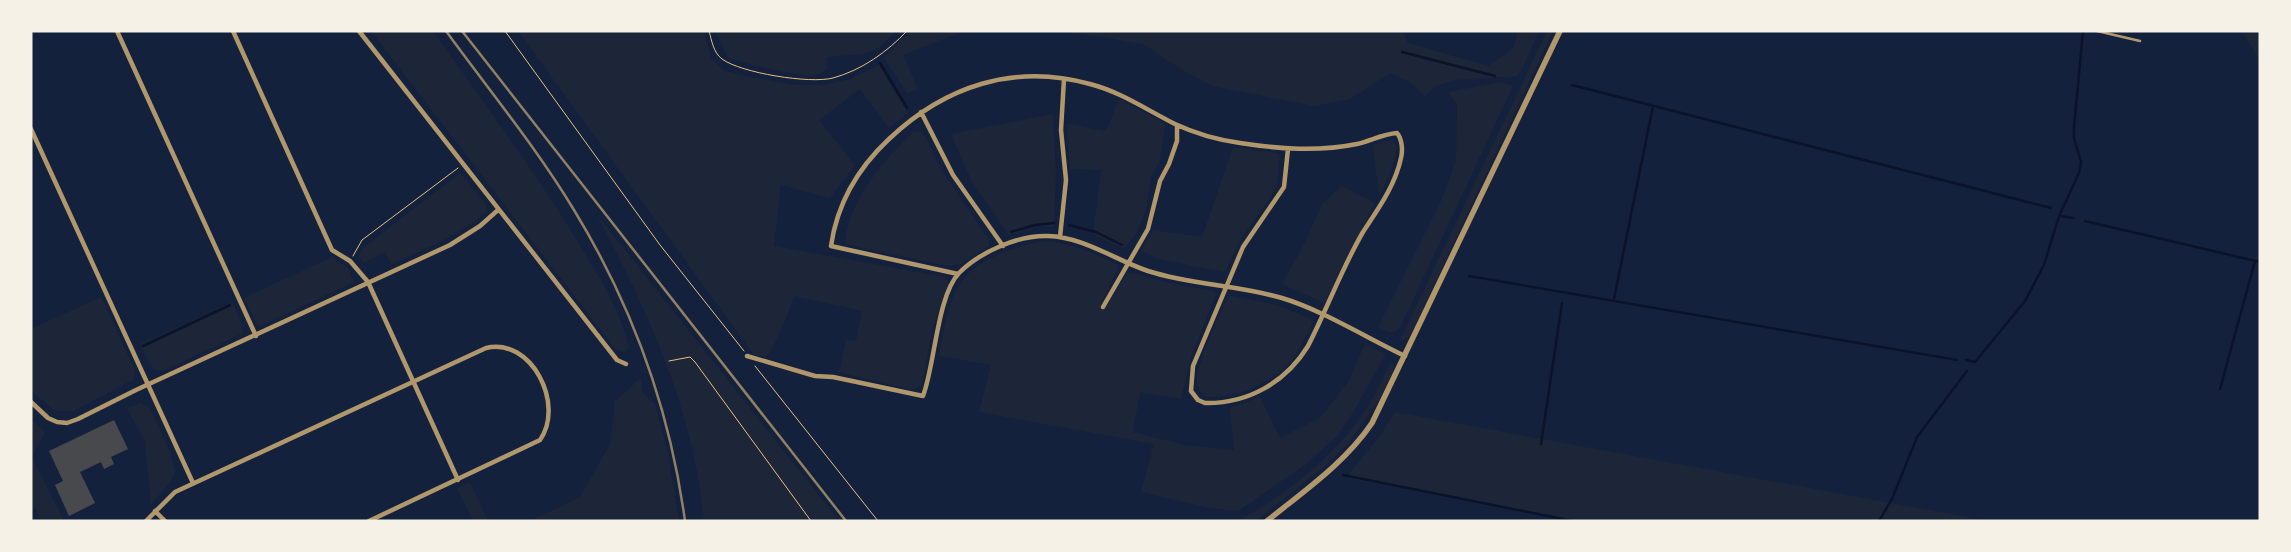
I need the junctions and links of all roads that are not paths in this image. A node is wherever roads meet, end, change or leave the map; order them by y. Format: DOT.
graph roads {
  1 [pos="117,31"];
  2 [pos="233,31"];
  3 [pos="359,31"];
  4 [pos="1560,31"];
  5 [pos="2097,31"];
  6 [pos="2140,40"];
  7 [pos="1064,79"];
  8 [pos="921,112"];
  9 [pos="1177,125"];
  10 [pos="31,129"];
  11 [pos="1288,149"];
  12 [pos="498,210"];
  13 [pos="1060,237"];
  14 [pos="1003,246"];
  15 [pos="1127,262"];
  16 [pos="958,274"];
  17 [pos="368,282"];
  18 [pos="1227,287"];
  19 [pos="1103,307"];
  20 [pos="1323,316"];
  21 [pos="256,336"];
  22 [pos="748,356"];
  23 [pos="1405,356"];
  24 [pos="626,364"];
  25 [pos="412,383"];
  26 [pos="149,384"];
  27 [pos="31,402"];
  28 [pos="458,480"];
  29 [pos="193,483"];
  30 [pos="155,512"];
  31 [pos="146,521"];
  32 [pos="164,521"];
  33 [pos="369,521"];
  34 [pos="1267,521"];
  1 -- 21 [label="street"];
  2 -- 17 [label="street"];
  3 -- 12 [label="street"];
  4 -- 23 [label="street"];
  5 -- 6 [label="lane"];
  7 -- 8 [label="street"];
  7 -- 9 [label="street"];
  7 -- 13 [label="street"];
  8 -- 14 [label="street"];
  8 -- 16 [label="street"];
  9 -- 11 [label="street"];
  9 -- 15 [label="street"];
  10 -- 26 [label="street"];
  11 -- 18 [label="street"];
  11 -- 20 [label="street"];
  12 -- 17 [label="street"];
  12 -- 24 [label="street"];
  13 -- 14 [label="street"];
  13 -- 15 [label="street"];
  14 -- 16 [label="street"];
  15 -- 18 [label="street"];
  15 -- 19 [label="street"];
  16 -- 22 [label="street"];
  17 -- 21 [label="street"];
  17 -- 25 [label="street"];
  18 -- 20 [label="street"];
  18 -- 20 [label="street"];
  20 -- 23 [label="street"];
  21 -- 26 [label="street"];
  23 -- 34 [label="street"];
  25 -- 28 [label="street"];
  25 -- 28 [label="street"];
  25 -- 29 [label="street"];
  26 -- 27 [label="street"];
  26 -- 29 [label="street"];
  28 -- 33 [label="street"];
  29 -- 30 [label="street"];
  30 -- 31 [label="street"];
  30 -- 32 [label="street"];
}
